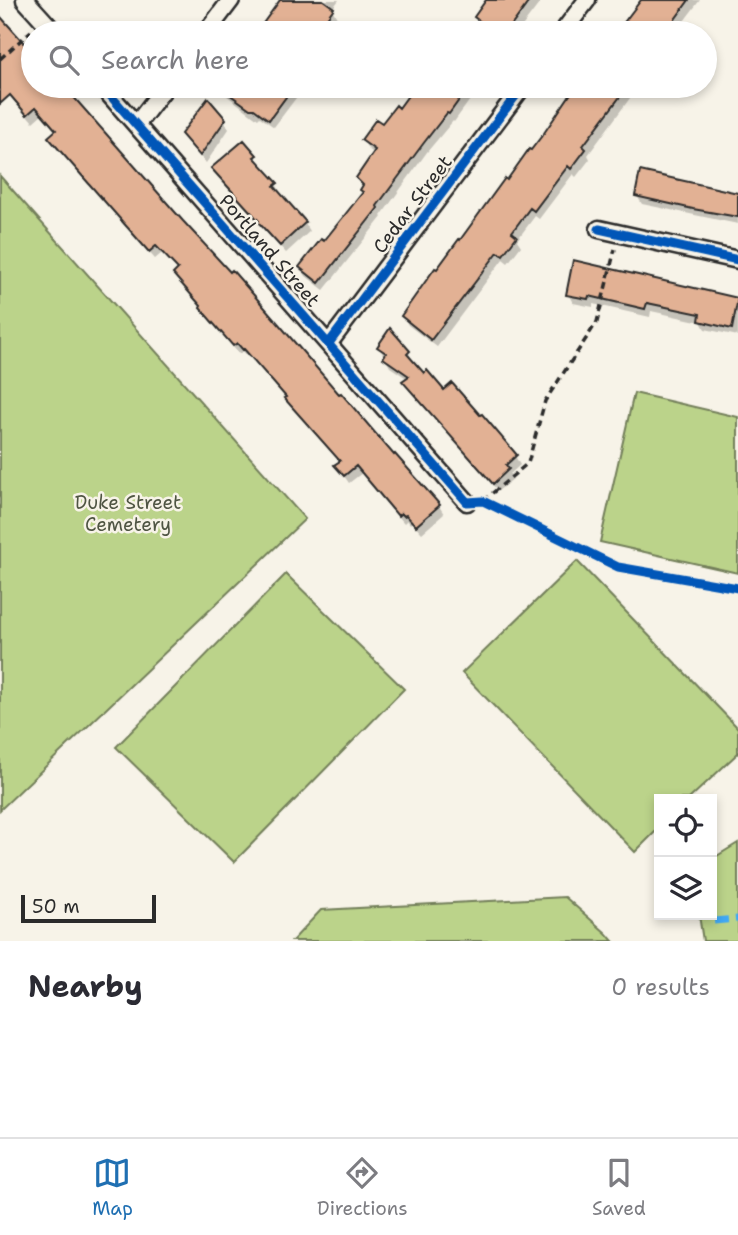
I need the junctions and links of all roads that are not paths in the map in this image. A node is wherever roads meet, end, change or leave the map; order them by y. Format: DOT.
graph roads {
  1 [pos="25,0"];
  2 [pos="231,0"];
  3 [pos="587,0"];
  4 [pos="44,21"];
  5 [pos="215,21"];
  6 [pos="571,21"];
  7 [pos="112,98"];
  8 [pos="157,98"];
  9 [pos="514,98"];
  10 [pos="136,125"];
  11 [pos="599,229"];
  12 [pos="738,260"];
  13 [pos="329,343"];
  14 [pos="467,502"];
  1 -- 4 [label="street"];
  2 -- 5 [label="street"];
  3 -- 6 [label="street"];
  7 -- 10 [label="street, Portland Street"];
  8 -- 10 [label="street"];
  9 -- 13 [label="street, Cedar Street"];
  10 -- 13 [label="street, Portland Street"];
  11 -- 12 [label="street"];
  13 -- 14 [label="street, Portland Street"];
}
